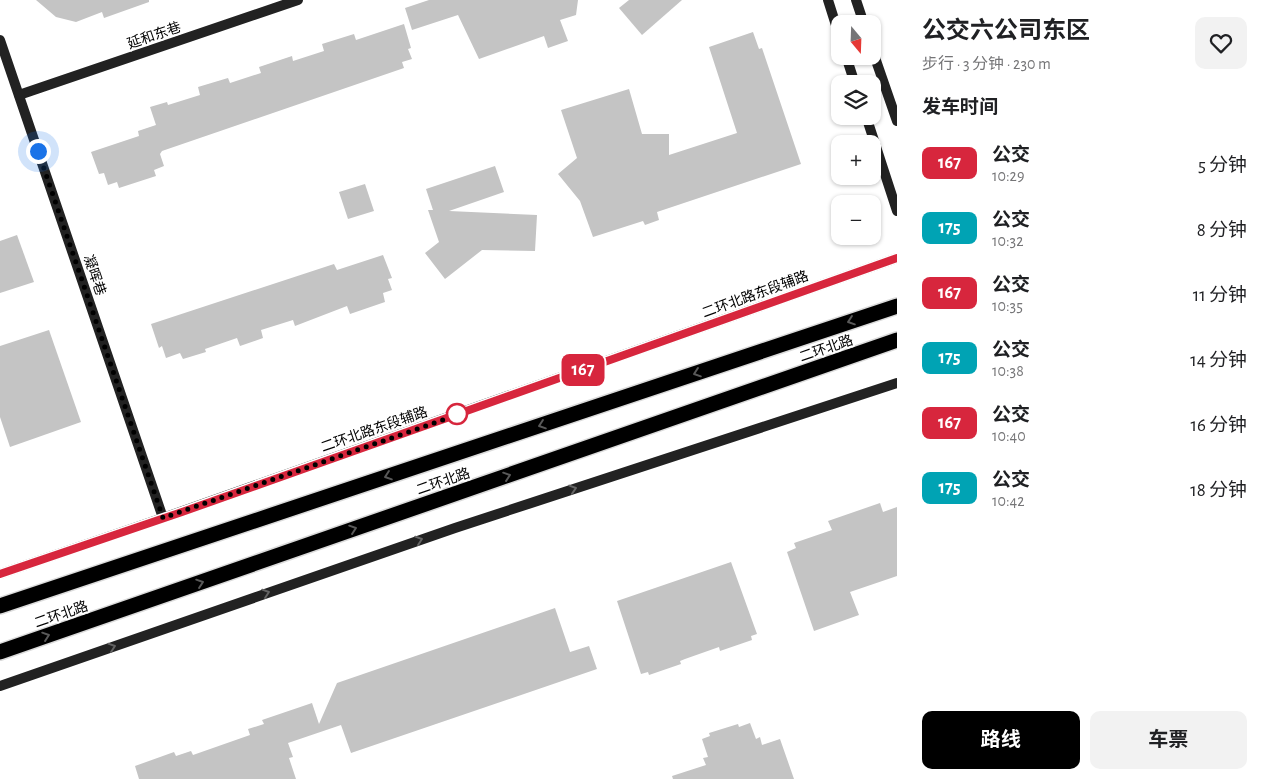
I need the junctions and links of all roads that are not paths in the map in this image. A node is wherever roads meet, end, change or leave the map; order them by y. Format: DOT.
graph roads {
  1 [pos="298,0"];
  2 [pos="828,0"];
  3 [pos="856,0"];
  4 [pos="833,15"];
  5 [pos="861,15"];
  6 [pos="0,40"];
  7 [pos="878,65"];
  8 [pos="19,95"];
  9 [pos="897,121"];
  10 [pos="869,125"];
  11 [pos="897,211"];
  12 [pos="897,258"];
  13 [pos="897,306"];
  14 [pos="897,340"];
  15 [pos="897,383"];
  16 [pos="163,518"];
  17 [pos="0,574"];
  18 [pos="0,606"];
  19 [pos="0,652"];
  20 [pos="0,686"];
  1 -- 8 [label="main road, 延和东巷"];
  2 -- 4 [label="main road"];
  3 -- 5 [label="main road"];
  6 -- 8 [label="main road, 凝晖巷"];
  7 -- 9 [label="main road"];
  8 -- 16 [label="main road, 凝晖巷"];
  10 -- 11 [label="main road"];
  12 -- 16 [label="main road, 二环北路东段辅路"];
  13 -- 18 [label="highway, 二环北路, one-way"];
  19 -- 14 [label="highway, 二环北路, one-way"];
  20 -- 15 [label="main road, one-way"];
  16 -- 17 [label="main road, 二环北路东段辅路"];
}
